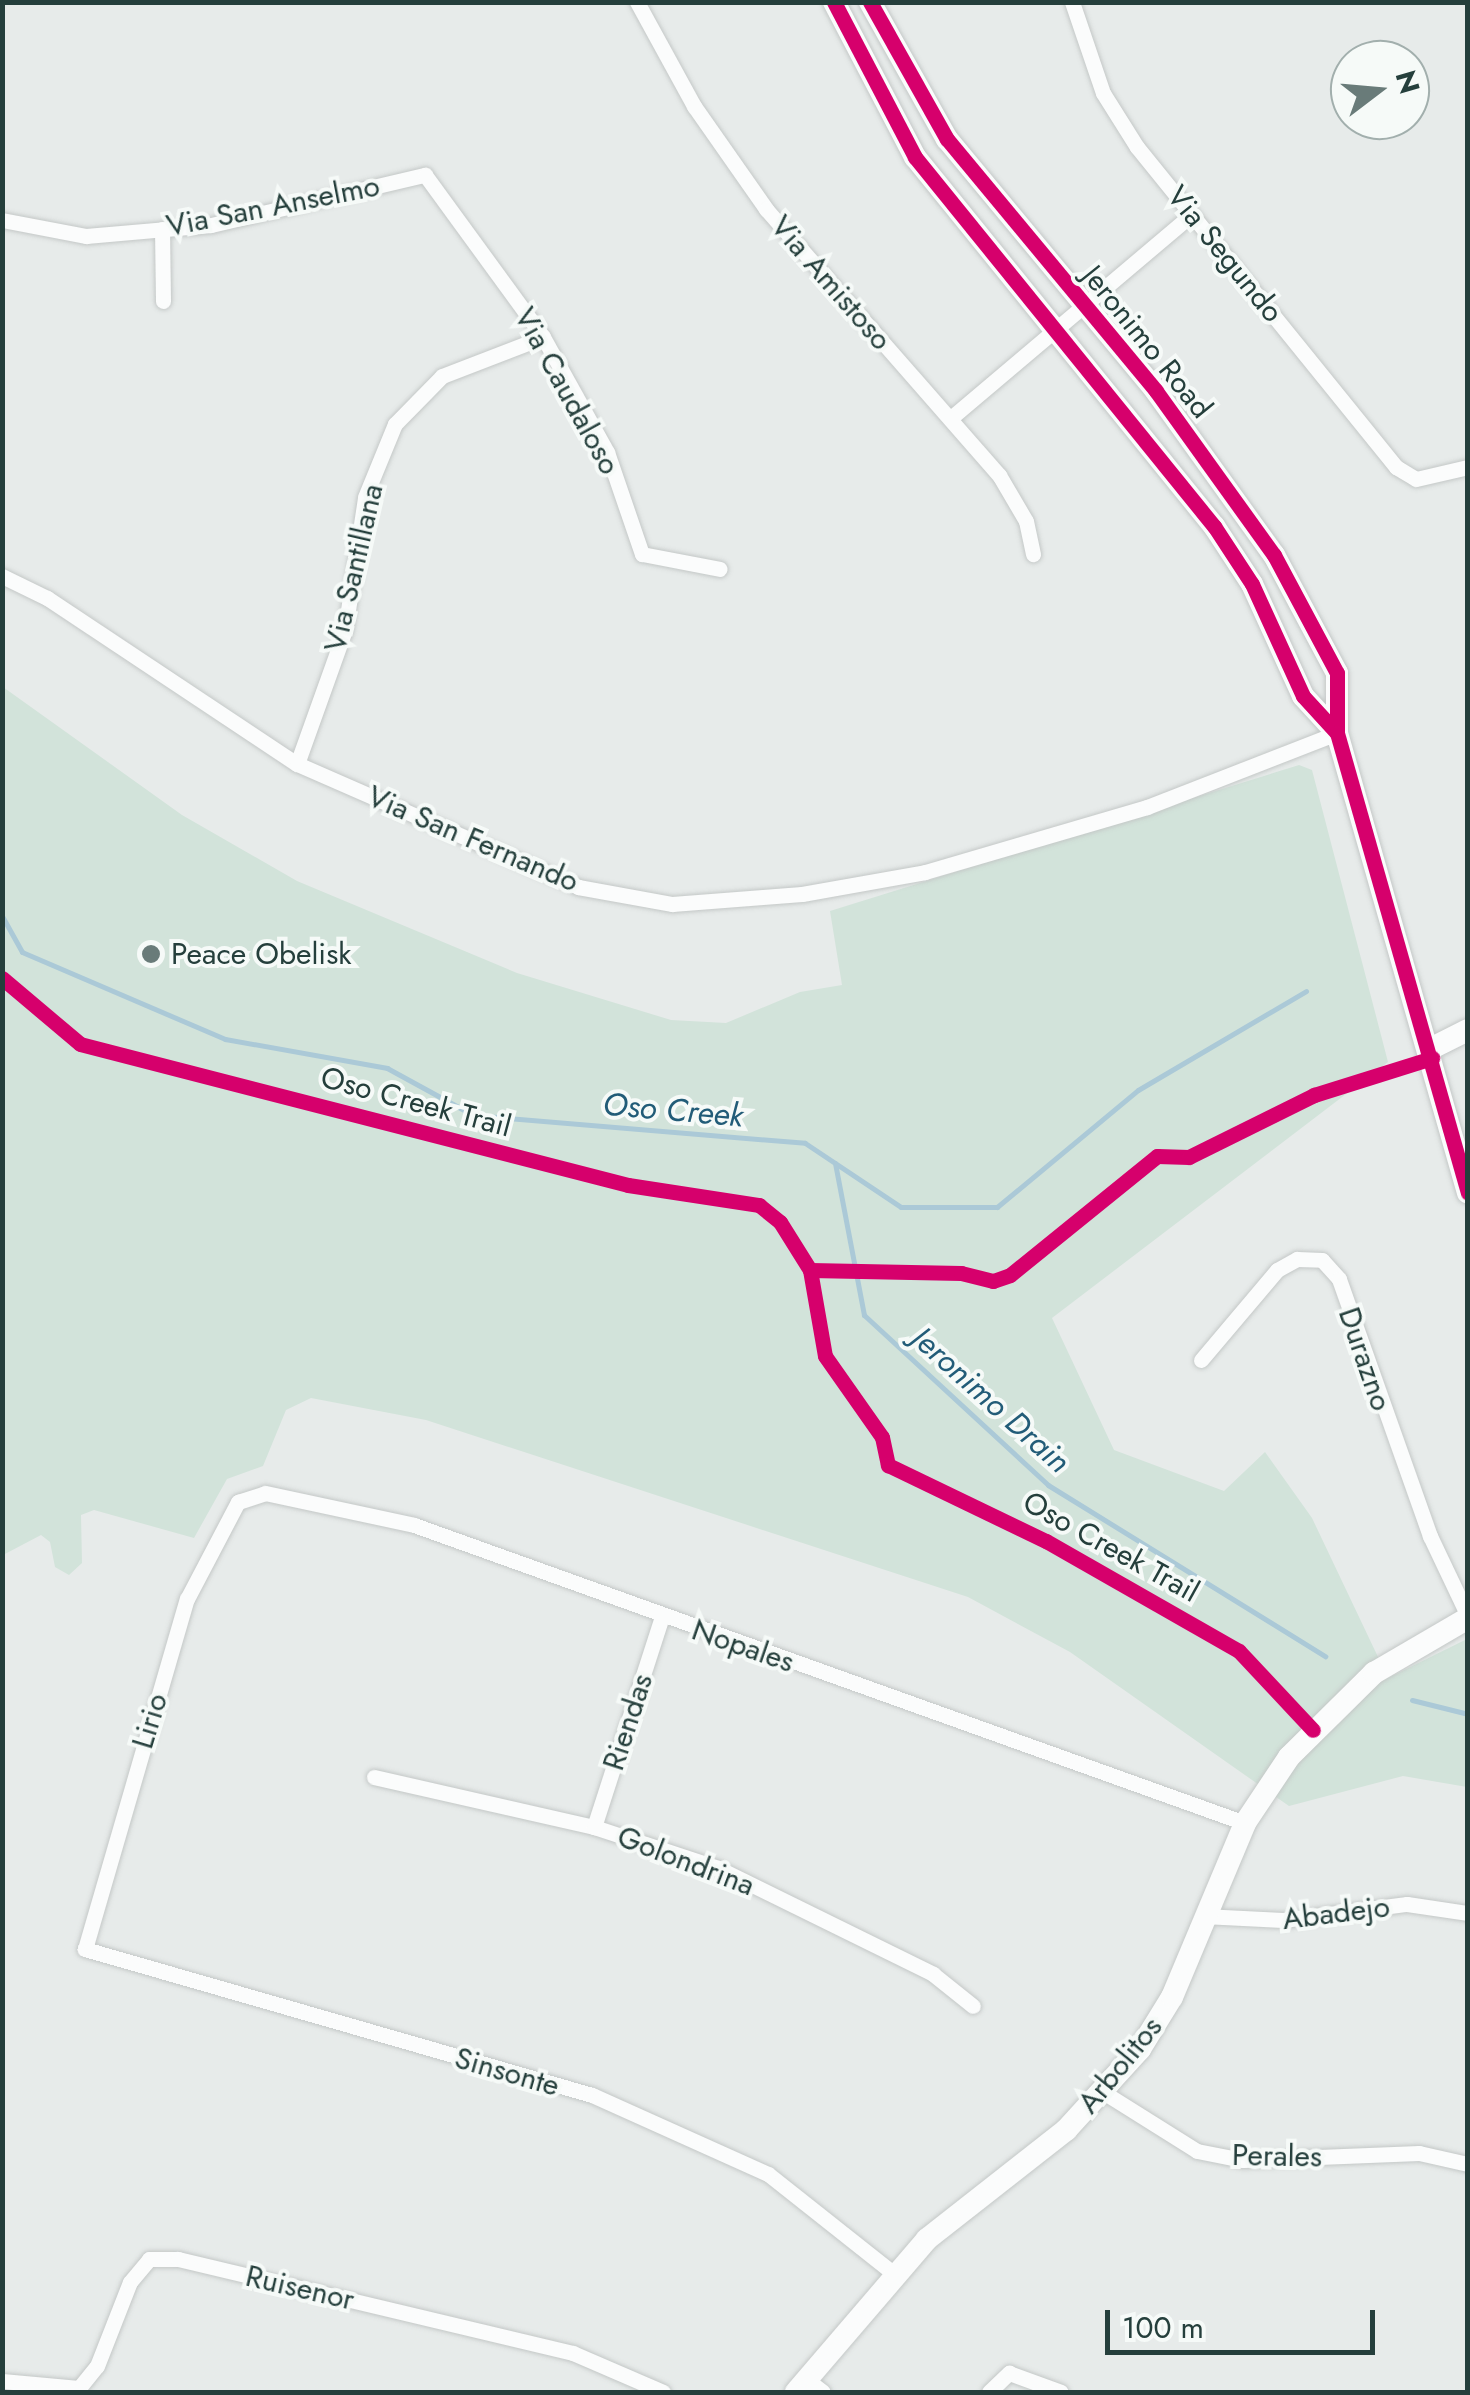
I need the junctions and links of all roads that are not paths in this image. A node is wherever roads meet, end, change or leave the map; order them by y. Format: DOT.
graph roads {
  1 [pos="638,2"];
  2 [pos="834,2"];
  3 [pos="870,2"];
  4 [pos="1072,2"];
  5 [pos="425,175"];
  6 [pos="1192,214"];
  7 [pos="2,220"];
  8 [pos="162,230"];
  9 [pos="163,301"];
  10 [pos="1081,305"];
  11 [pos="1054,325"];
  12 [pos="543,337"];
  13 [pos="952,417"];
  14 [pos="1468,467"];
  15 [pos="1034,554"];
  16 [pos="720,569"];
  17 [pos="2,576"];
  18 [pos="1337,734"];
  19 [pos="297,764"];
  20 [pos="1468,1030"];
  21 [pos="1468,1046"];
  22 [pos="1430,1049"];
  23 [pos="1468,1193"];
  24 [pos="1201,1360"];
  25 [pos="238,1502"];
  26 [pos="1468,1616"];
  27 [pos="662,1617"];
  28 [pos="374,1777"];
  29 [pos="1244,1823"];
  30 [pos="594,1827"];
  31 [pos="1468,1912"];
  32 [pos="1204,1916"];
  33 [pos="85,1949"];
  34 [pos="973,2006"];
  35 [pos="1103,2092"];
  36 [pos="1468,2164"];
  37 [pos="893,2273"];
  38 [pos="2,2381"];
  39 [pos="808,2388"];
  40 [pos="663,2392"];
  41 [pos="990,2392"];
  42 [pos="1061,2392"];
  1 -- 13 [label="street, Via Amistoso"];
  2 -- 11 [label="main road, Jeronimo Road"];
  3 -- 10 [label="main road, Jeronimo Road"];
  4 -- 6 [label="street, Via Segundo"];
  5 -- 8 [label="street, Via San Anselmo"];
  5 -- 12 [label="street, Via Caudaloso"];
  6 -- 10 [label="street"];
  6 -- 14 [label="street, Via Segundo"];
  7 -- 8 [label="street, Via San Anselmo"];
  8 -- 9 [label="street"];
  10 -- 11 [label="street"];
  10 -- 18 [label="main road, Jeronimo Road"];
  11 -- 13 [label="street"];
  11 -- 18 [label="main road, Jeronimo Road"];
  12 -- 16 [label="street, Via Caudaloso"];
  12 -- 19 [label="street, Via Santillana"];
  13 -- 15 [label="street, Via Amistoso"];
  17 -- 19 [label="street, Via San Fernando"];
  18 -- 19 [label="street, Via San Fernando"];
  18 -- 22 [label="main road, Jeronimo Road"];
  20 -- 22 [label="main road"];
  21 -- 22 [label="main road"];
  22 -- 23 [label="main road, Jeronimo Road"];
  24 -- 26 [label="street, Durazno"];
  25 -- 27 [label="street, Nopales"];
  25 -- 33 [label="street, Lirio"];
  26 -- 29 [label="main road, Arbolitos"];
  27 -- 29 [label="street, Nopales"];
  27 -- 30 [label="street, Riendas"];
  28 -- 30 [label="street, Golondrina"];
  29 -- 32 [label="main road, Arbolitos"];
  30 -- 34 [label="street, Golondrina"];
  31 -- 32 [label="street, Abadejo"];
  32 -- 35 [label="main road, Arbolitos"];
  33 -- 37 [label="street, Sinsonte"];
  35 -- 36 [label="street, Perales"];
  35 -- 37 [label="main road, Arbolitos"];
  37 -- 39 [label="main road, Arbolitos"];
  38 -- 40 [label="street, Ruisenor"];
  41 -- 42 [label="street"];
}
